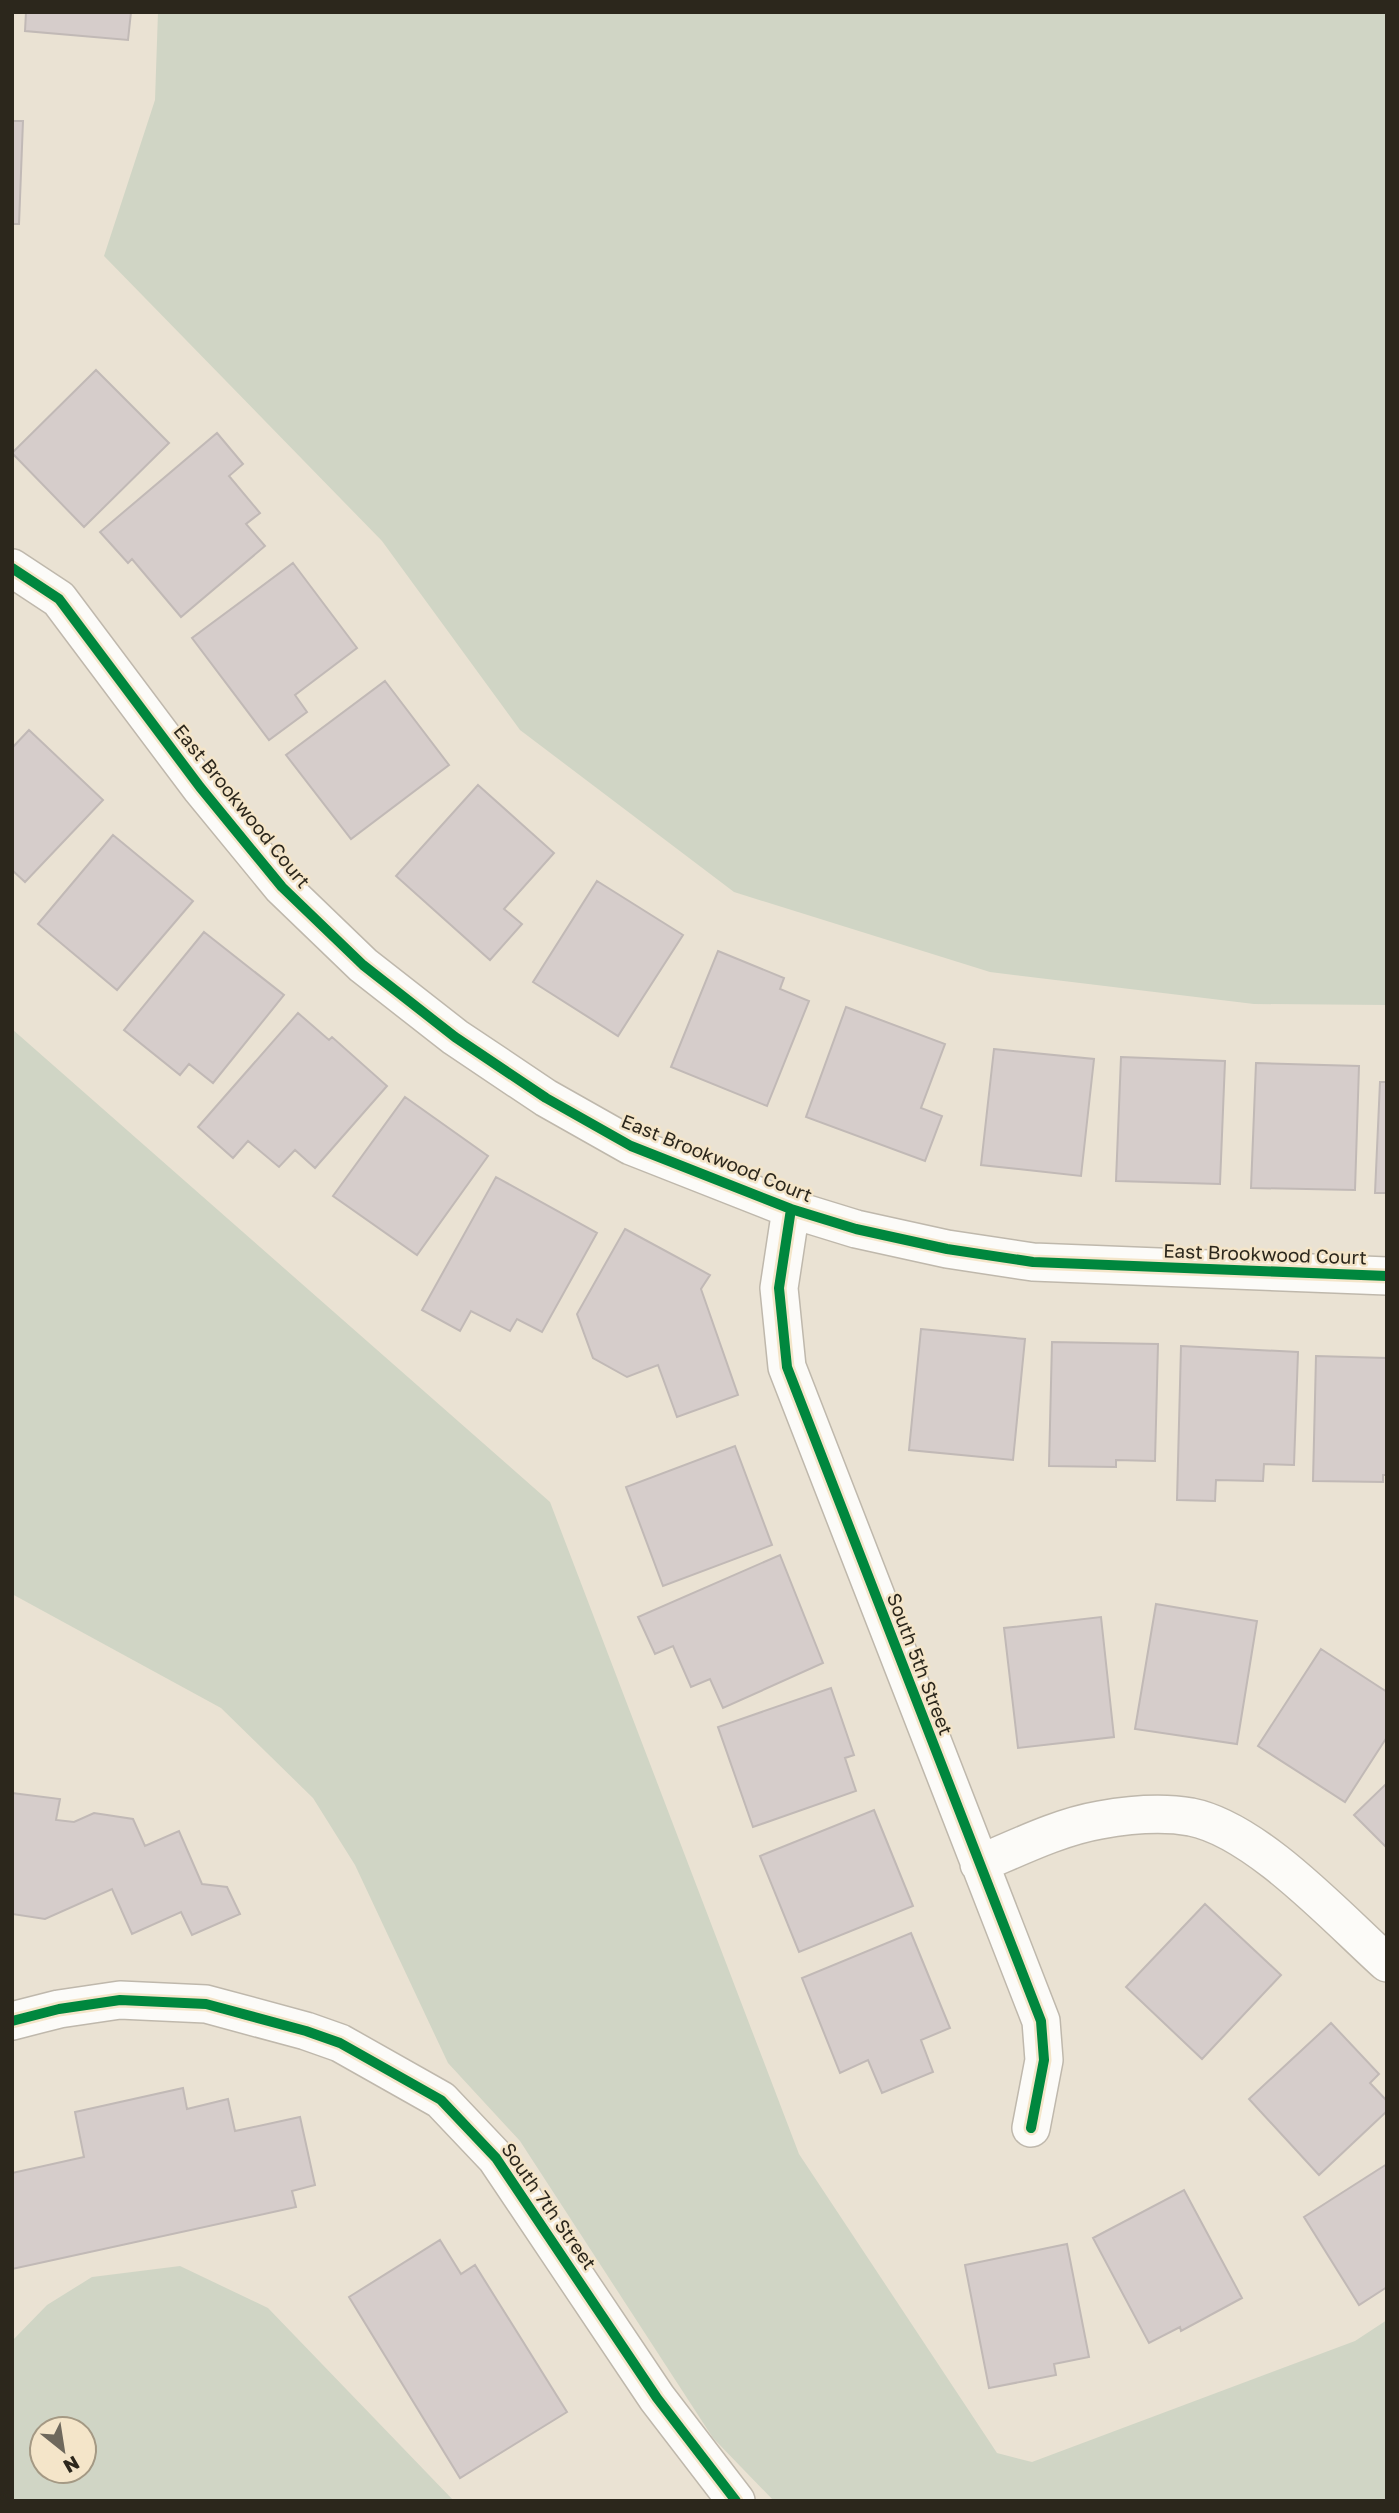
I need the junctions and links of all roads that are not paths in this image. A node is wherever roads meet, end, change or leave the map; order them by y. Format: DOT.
graph roads {
  1 [pos="12,568"];
  2 [pos="791,1209"];
  3 [pos="1387,1276"];
  4 [pos="979,1864"];
  5 [pos="1387,1964"];
  6 [pos="12,2021"];
  7 [pos="1031,2128"];
  8 [pos="736,2501"];
  1 -- 2 [label="street, East Brookwood Court"];
  2 -- 3 [label="street, East Brookwood Court"];
  2 -- 4 [label="street, South 5th Street"];
  4 -- 5 [label="street"];
  4 -- 7 [label="street, South 5th Street"];
  6 -- 8 [label="street, South 7th Street"];
}
